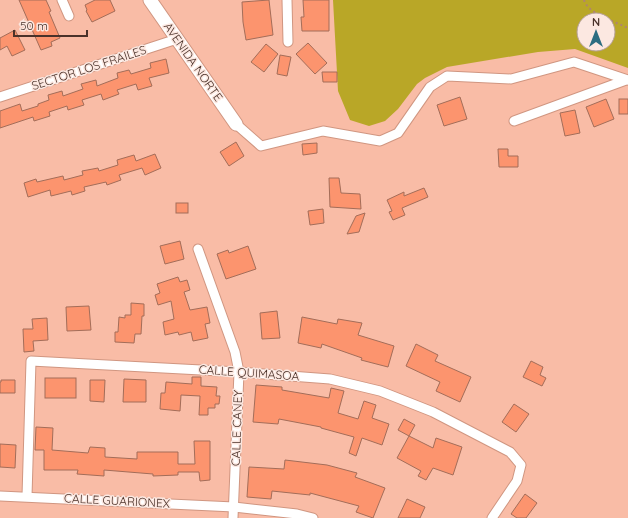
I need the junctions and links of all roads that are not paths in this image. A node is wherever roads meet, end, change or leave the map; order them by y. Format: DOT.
graph roads {
  1 [pos="62,0"];
  2 [pos="150,0"];
  3 [pos="287,0"];
  4 [pos="69,16"];
  5 [pos="177,39"];
  6 [pos="288,42"];
  7 [pos="627,80"];
  8 [pos="0,97"];
  9 [pos="514,121"];
  10 [pos="236,124"];
  11 [pos="198,249"];
  12 [pos="239,372"];
  13 [pos="0,496"];
  14 [pos="27,496"];
  15 [pos="234,507"];
  16 [pos="233,518"];
  17 [pos="313,518"];
  18 [pos="492,518"];
  1 -- 4 [label="street"];
  2 -- 5 [label="street, AVENIDA NORTE"];
  3 -- 6 [label="street"];
  5 -- 8 [label="street, SECTOR LOS FRAILES"];
  5 -- 10 [label="street, AVENIDA NORTE"];
  7 -- 9 [label="street"];
  7 -- 10 [label="street"];
  11 -- 12 [label="street, CALLE CANEY"];
  12 -- 14 [label="street, CALLE QUIMASOA"];
  12 -- 15 [label="street, CALLE CANEY"];
  12 -- 18 [label="street, CALLE QUIMASOA"];
  13 -- 14 [label="street, CALLE GUARIONEX"];
  14 -- 15 [label="street, CALLE GUARIONEX"];
  15 -- 16 [label="street, CALLE CANEY"];
  15 -- 17 [label="street, CALLE GUARIONEX"];
}
